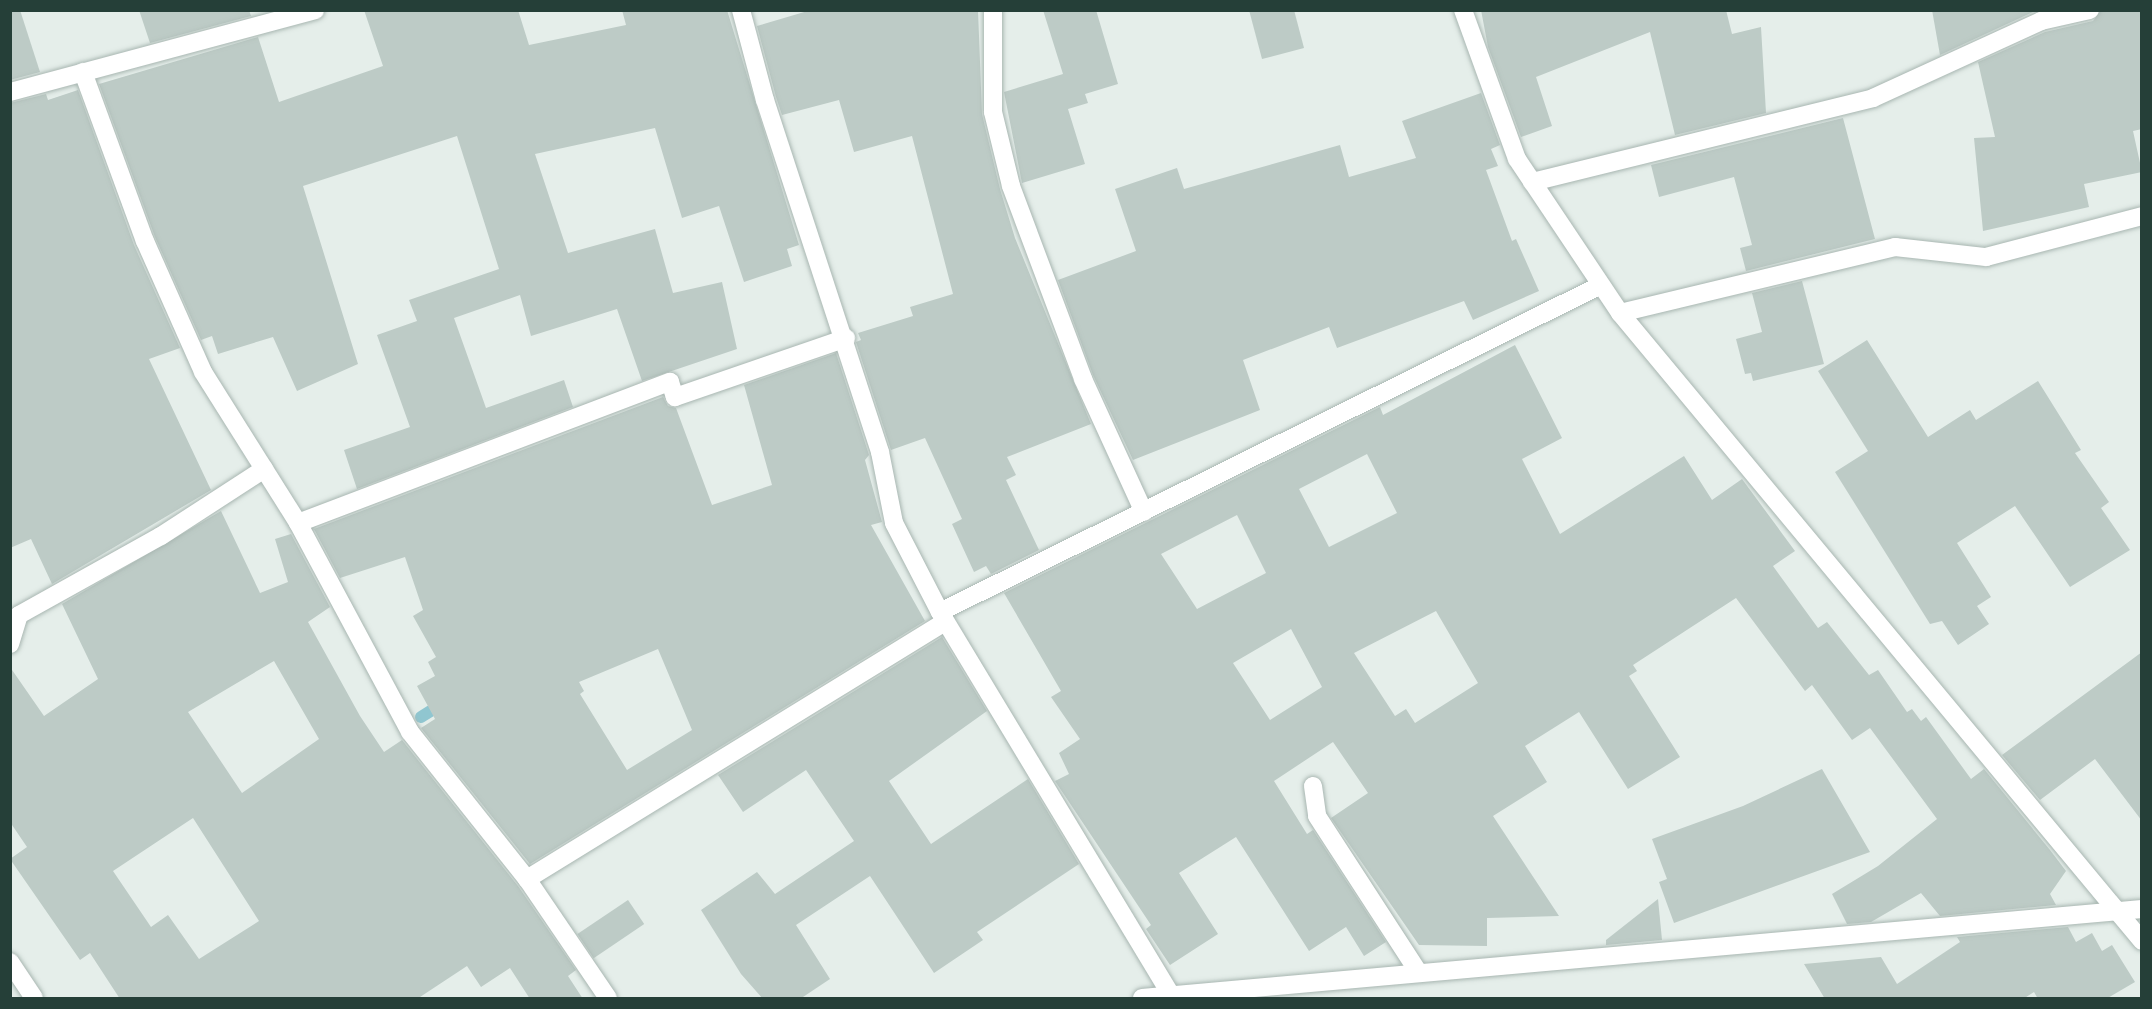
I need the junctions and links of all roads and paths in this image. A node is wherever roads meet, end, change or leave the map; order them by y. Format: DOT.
graph roads {
  1 [pos="315,10"];
  2 [pos="741,10"];
  3 [pos="993,10"];
  4 [pos="1463,10"];
  5 [pos="2090,10"];
  6 [pos="83,72"];
  7 [pos="10,92"];
  8 [pos="1532,182"];
  9 [pos="2142,216"];
  10 [pos="1601,285"];
  11 [pos="1620,313"];
  12 [pos="846,338"];
  13 [pos="264,469"];
  14 [pos="1144,512"];
  15 [pos="298,523"];
  16 [pos="943,617"];
  17 [pos="10,644"];
  18 [pos="1313,786"];
  19 [pos="527,879"];
  20 [pos="2142,909"];
  21 [pos="2117,912"];
  22 [pos="2142,941"];
  23 [pos="10,962"];
  24 [pos="1419,973"];
  25 [pos="1172,997"];
  26 [pos="34,999"];
  27 [pos="608,999"];
  28 [pos="1142,999"];
  1 -- 6 [label="street"];
  2 -- 12 [label="street"];
  3 -- 14 [label="street"];
  4 -- 8 [label="street"];
  5 -- 8 [label="street"];
  6 -- 7 [label="street"];
  6 -- 13 [label="street"];
  8 -- 10 [label="street"];
  9 -- 11 [label="street"];
  10 -- 11 [label="street"];
  10 -- 14 [label="street"];
  11 -- 21 [label="street"];
  12 -- 15 [label="street"];
  12 -- 16 [label="street"];
  13 -- 15 [label="street"];
  13 -- 17 [label="street"];
  14 -- 16 [label="street"];
  15 -- 19 [label="street"];
  16 -- 19 [label="street"];
  16 -- 25 [label="street"];
  18 -- 24 [label="street"];
  19 -- 27 [label="street"];
  20 -- 21 [label="street"];
  21 -- 22 [label="street"];
  21 -- 24 [label="street"];
  23 -- 26 [label="street"];
  24 -- 25 [label="street"];
  25 -- 28 [label="street"];
}
